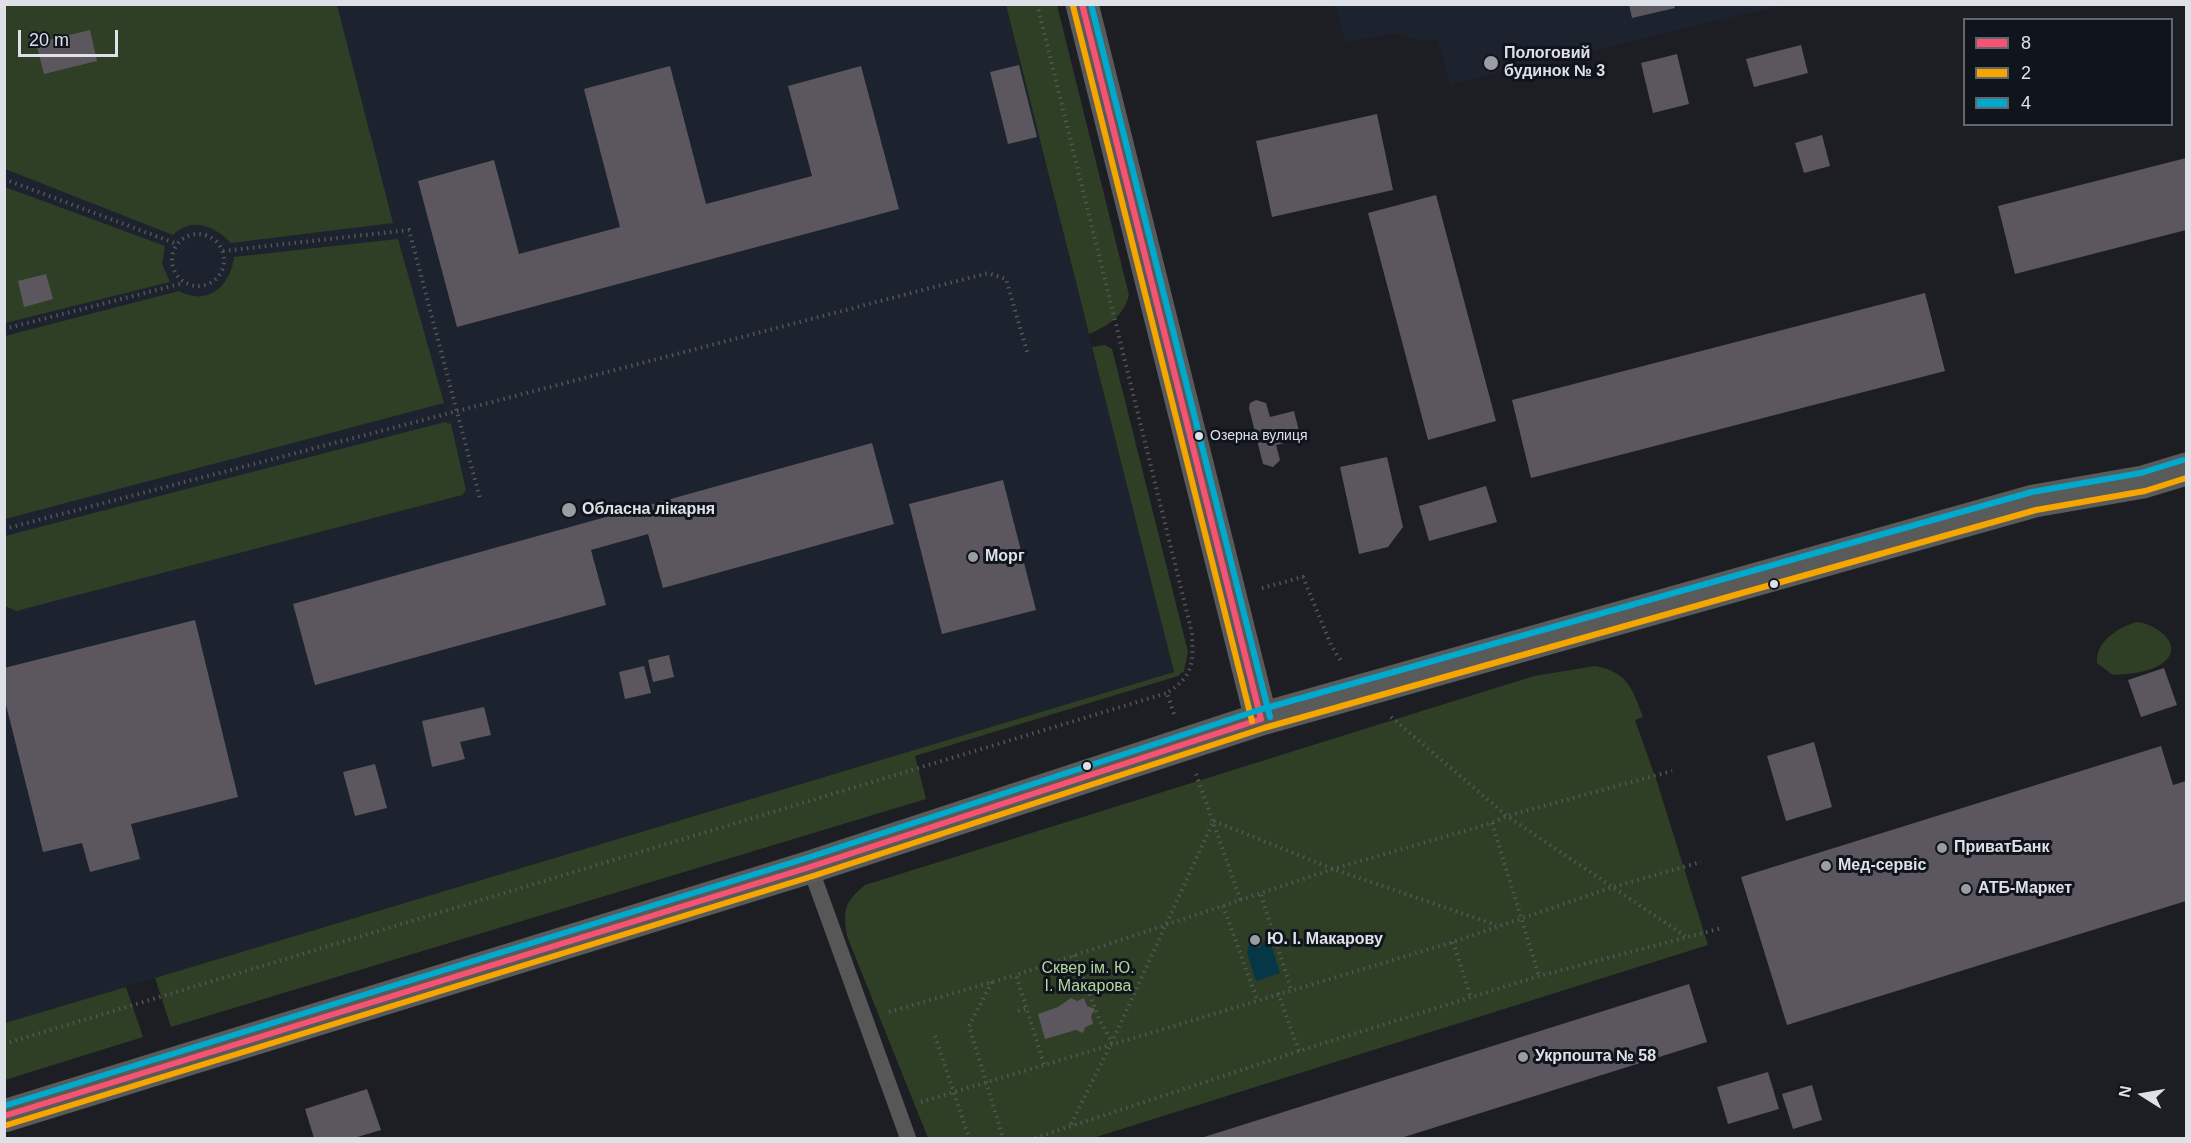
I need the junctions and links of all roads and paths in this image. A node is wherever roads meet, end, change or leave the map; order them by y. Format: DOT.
graph roads {
  1 [pos="1037,4"];
  2 [pos="1082,4"];
  3 [pos="4,179"];
  4 [pos="177,244"];
  5 [pos="223,251"];
  6 [pos="184,283"];
  7 [pos="4,330"];
  8 [pos="1028,355"];
  9 [pos="457,411"];
  10 [pos="2187,469"];
  11 [pos="480,499"];
  12 [pos="4,529"];
  13 [pos="1230,596"];
  14 [pos="1185,607"];
  15 [pos="1360,692"];
  16 [pos="1167,693"];
  17 [pos="1261,719"];
  18 [pos="1185,744"];
  19 [pos="1672,771"];
  20 [pos="1507,816"];
  21 [pos="1214,821"];
  22 [pos="1492,823"];
  23 [pos="1701,862"];
  24 [pos="810,867"];
  25 [pos="1333,869"];
  26 [pos="1613,887"];
  27 [pos="1261,895"];
  28 [pos="1241,901"];
  29 [pos="1223,906"];
  30 [pos="1522,918"];
  31 [pos="1167,922"];
  32 [pos="1496,926"];
  33 [pos="1722,928"];
  34 [pos="1686,937"];
  35 [pos="1453,942"];
  36 [pos="1074,955"];
  37 [pos="1016,975"];
  38 [pos="1539,976"];
  39 [pos="992,982"];
  40 [pos="1292,989"];
  41 [pos="1278,993"];
  42 [pos="1471,998"];
  43 [pos="1257,999"];
  44 [pos="1027,1008"];
  45 [pos="1018,1011"];
  46 [pos="865,1019"];
  47 [pos="935,1036"];
  48 [pos="1112,1042"];
  49 [pos="4,1044"];
  50 [pos="1299,1051"];
  51 [pos="1044,1064"];
  52 [pos="986,1082"];
  53 [pos="952,1092"];
  54 [pos="897,1110"];
  55 [pos="4,1116"];
  56 [pos="1071,1126"];
  57 [pos="908,1138"];
  58 [pos="969,1138"];
  59 [pos="1003,1138"];
  60 [pos="1035,1138"];
  1 -- 14 [label="path"];
  2 -- 13 [label="street"];
  3 -- 4 [label="path"];
  4 -- 5 [label="path"];
  4 -- 6 [label="path"];
  5 -- 6 [label="path"];
  5 -- 9 [label="path"];
  6 -- 7 [label="path"];
  8 -- 9 [label="path"];
  9 -- 11 [label="path"];
  9 -- 12 [label="path"];
  10 -- 15 [label="street"];
  13 -- 14 [label="path"];
  13 -- 15 [label="path"];
  13 -- 17 [label="street"];
  14 -- 16 [label="path"];
  15 -- 17 [label="street"];
  15 -- 20 [label="path"];
  16 -- 18 [label="path"];
  16 -- 49 [label="path"];
  17 -- 18 [label="street"];
  18 -- 21 [label="path"];
  18 -- 24 [label="street"];
  19 -- 20 [label="path"];
  20 -- 22 [label="path"];
  20 -- 26 [label="path"];
  21 -- 25 [label="path"];
  21 -- 28 [label="path"];
  21 -- 31 [label="path"];
  22 -- 25 [label="path"];
  22 -- 30 [label="path"];
  23 -- 26 [label="path"];
  24 -- 46 [label="lane"];
  24 -- 55 [label="street"];
  25 -- 27 [label="path"];
  25 -- 32 [label="path"];
  26 -- 30 [label="path"];
  26 -- 34 [label="path"];
  27 -- 28 [label="path"];
  27 -- 40 [label="path"];
  28 -- 29 [label="path"];
  29 -- 31 [label="path"];
  29 -- 43 [label="path"];
  30 -- 32 [label="path"];
  30 -- 38 [label="path"];
  31 -- 36 [label="path"];
  31 -- 48 [label="path"];
  32 -- 35 [label="path"];
  33 -- 34 [label="path"];
  34 -- 38 [label="path"];
  35 -- 40 [label="path"];
  35 -- 42 [label="path"];
  36 -- 37 [label="path"];
  36 -- 48 [label="path"];
  37 -- 39 [label="path"];
  37 -- 44 [label="path"];
  38 -- 42 [label="path"];
  39 -- 46 [label="path"];
  39 -- 52 [label="path"];
  40 -- 41 [label="path"];
  41 -- 43 [label="path"];
  41 -- 50 [label="path"];
  42 -- 50 [label="path"];
  43 -- 48 [label="path"];
  44 -- 45 [label="path"];
  44 -- 51 [label="path"];
  46 -- 54 [label="lane"];
  47 -- 53 [label="path"];
  48 -- 51 [label="path"];
  48 -- 56 [label="path"];
  50 -- 56 [label="path"];
  51 -- 52 [label="path"];
  52 -- 53 [label="path"];
  52 -- 59 [label="path"];
  53 -- 54 [label="path"];
  53 -- 58 [label="path"];
  54 -- 57 [label="lane"];
  56 -- 60 [label="path"];
}
